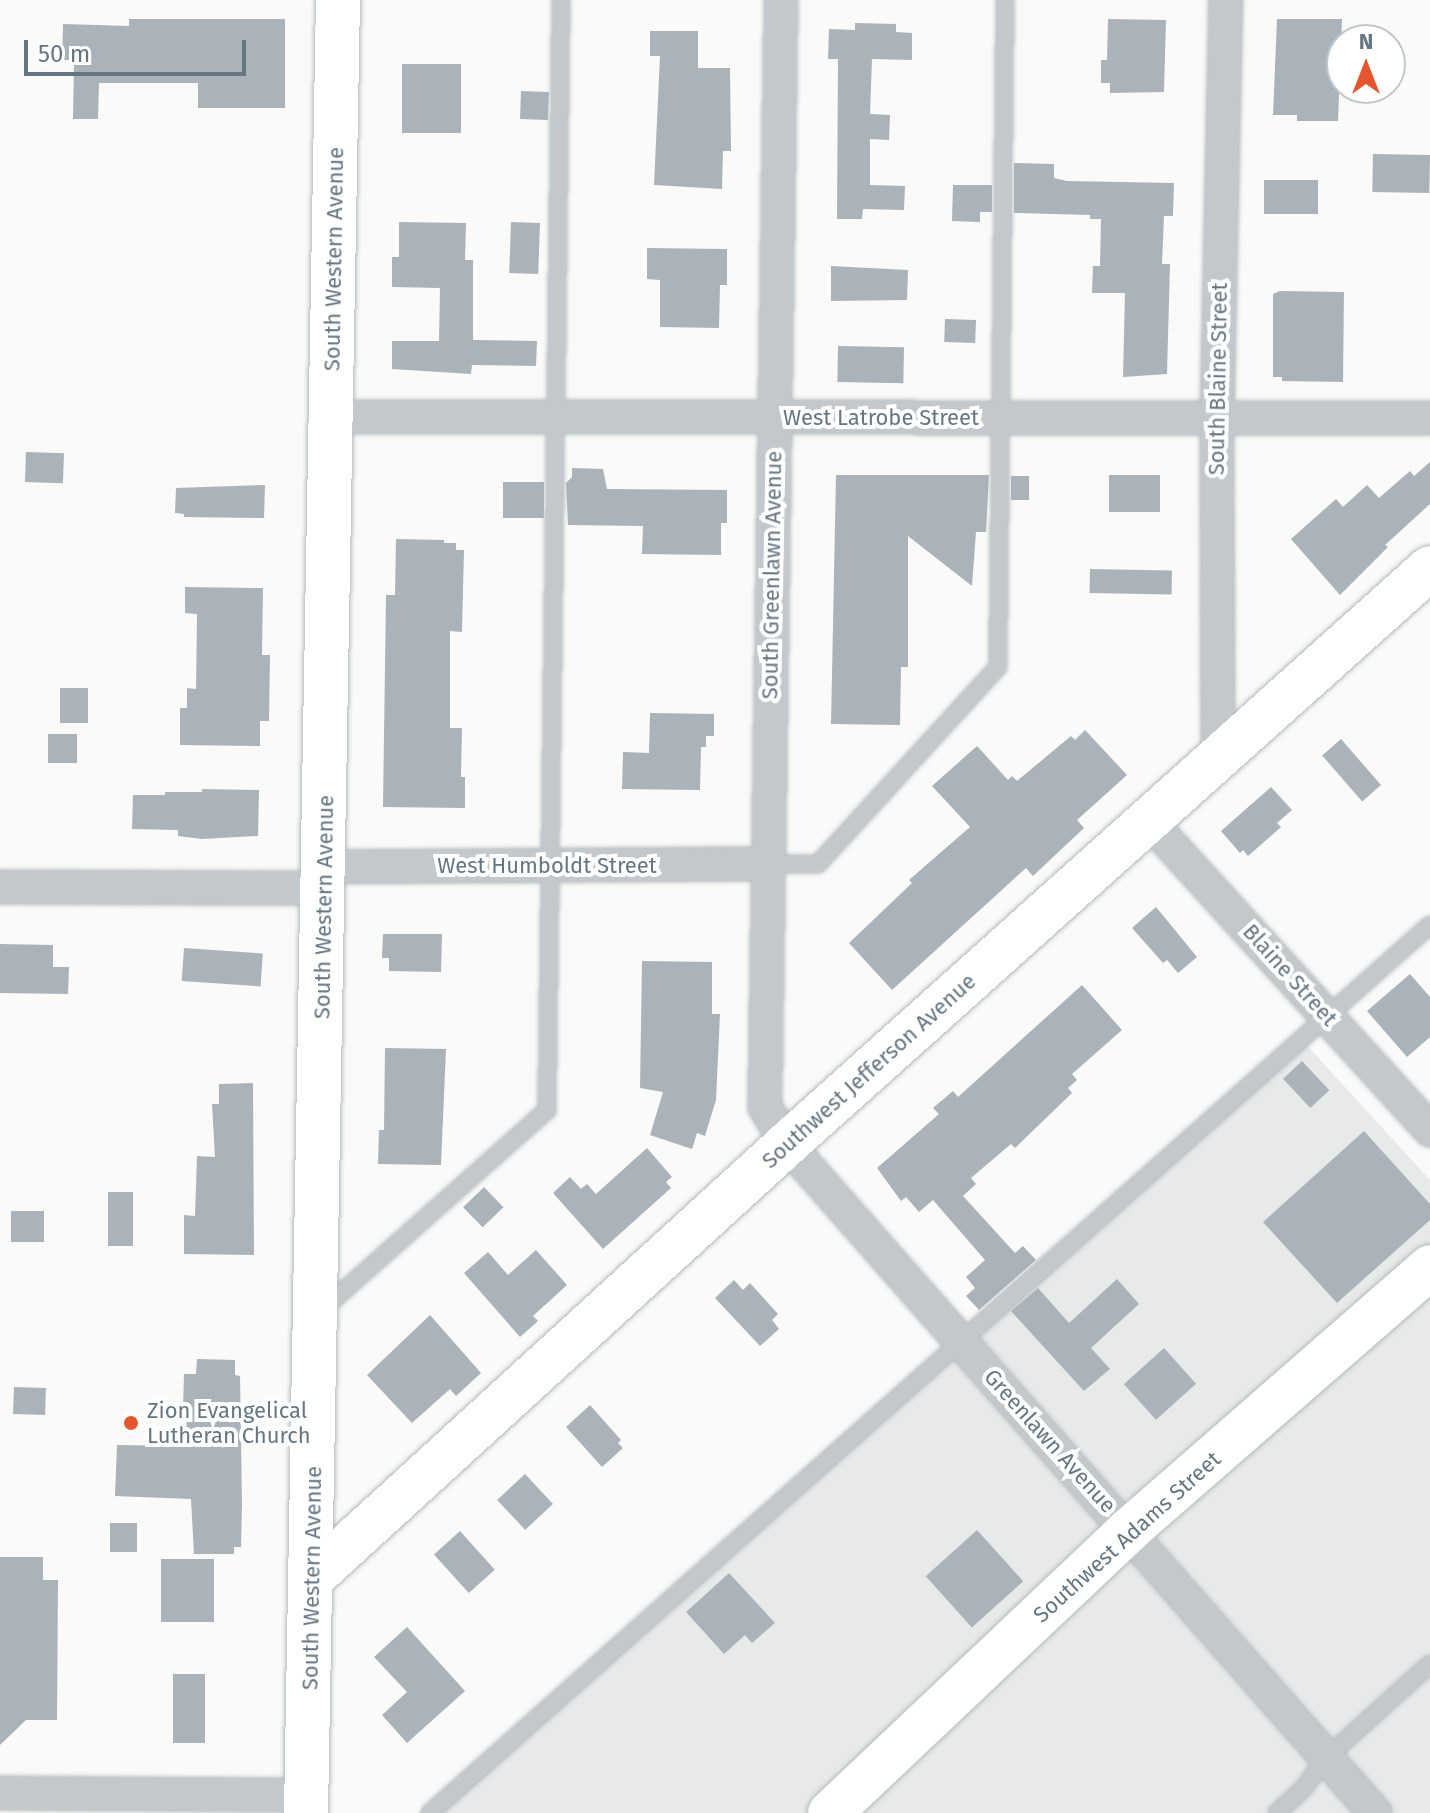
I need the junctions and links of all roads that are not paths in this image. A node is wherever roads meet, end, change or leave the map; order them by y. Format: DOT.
graph roads {
  1 [pos="338,0"];
  2 [pos="561,0"];
  3 [pos="781,0"];
  4 [pos="1005,0"];
  5 [pos="1226,0"];
  6 [pos="332,417"];
  7 [pos="1217,417"];
  8 [pos="555,418"];
  9 [pos="1000,418"];
  10 [pos="1430,418"];
  11 [pos="773,419"];
  12 [pos="1430,568"];
  13 [pos="1218,759"];
  14 [pos="1149,821"];
  15 [pos="768,864"];
  16 [pos="550,865"];
  17 [pos="325,878"];
  18 [pos="0,887"];
  19 [pos="1430,925"];
  20 [pos="1328,1018"];
  21 [pos="1430,1130"];
  22 [pos="787,1144"];
  23 [pos="1430,1267"];
  24 [pos="317,1314"];
  25 [pos="962,1341"];
  26 [pos="1129,1530"];
  27 [pos="312,1578"];
  28 [pos="1430,1664"];
  29 [pos="1326,1758"];
  30 [pos="0,1793"];
  31 [pos="306,1804"];
  32 [pos="430,1813"];
  33 [pos="830,1813"];
  34 [pos="1277,1813"];
  35 [pos="1375,1813"];
  1 -- 6 [label="main road, South Western Avenue"];
  2 -- 8 [label="lane"];
  3 -- 11 [label="street, South Greenlawn Avenue"];
  4 -- 9 [label="lane"];
  5 -- 7 [label="street, South Blaine Street"];
  6 -- 8 [label="street, West Latrobe Street"];
  6 -- 17 [label="main road, South Western Avenue"];
  7 -- 9 [label="street, West Latrobe Street"];
  7 -- 10 [label="street, West Latrobe Street"];
  7 -- 13 [label="street, South Blaine Street"];
  8 -- 11 [label="street, West Latrobe Street"];
  8 -- 16 [label="lane"];
  9 -- 11 [label="street, West Latrobe Street"];
  9 -- 15 [label="lane"];
  11 -- 15 [label="street, South Greenlawn Avenue"];
  12 -- 13 [label="main road, Southwest Jefferson Avenue"];
  13 -- 14 [label="main road, Southwest Jefferson Avenue"];
  14 -- 20 [label="street, Blaine Street"];
  14 -- 22 [label="main road, Southwest Jefferson Avenue"];
  15 -- 16 [label="street, West Humboldt Street"];
  15 -- 22 [label="street, South Greenlawn Avenue"];
  16 -- 17 [label="street, West Humboldt Street"];
  16 -- 24 [label="lane"];
  17 -- 18 [label="street, West Humboldt Street"];
  17 -- 24 [label="main road, South Western Avenue"];
  19 -- 20 [label="lane"];
  20 -- 21 [label="street, Blaine Street"];
  20 -- 25 [label="lane"];
  22 -- 25 [label="street, Greenlawn Avenue"];
  22 -- 27 [label="main road, Southwest Jefferson Avenue"];
  23 -- 26 [label="main road, Southwest Adams Street"];
  24 -- 27 [label="main road, South Western Avenue"];
  25 -- 26 [label="street, Greenlawn Avenue"];
  25 -- 32 [label="lane"];
  26 -- 29 [label="street, Greenlawn Avenue"];
  26 -- 33 [label="main road, Southwest Adams Street"];
  27 -- 31 [label="main road, South Western Avenue"];
  28 -- 29 [label="lane"];
  29 -- 34 [label="lane"];
  29 -- 35 [label="street, Greenlawn Avenue"];
  30 -- 31 [label="street"];
}
